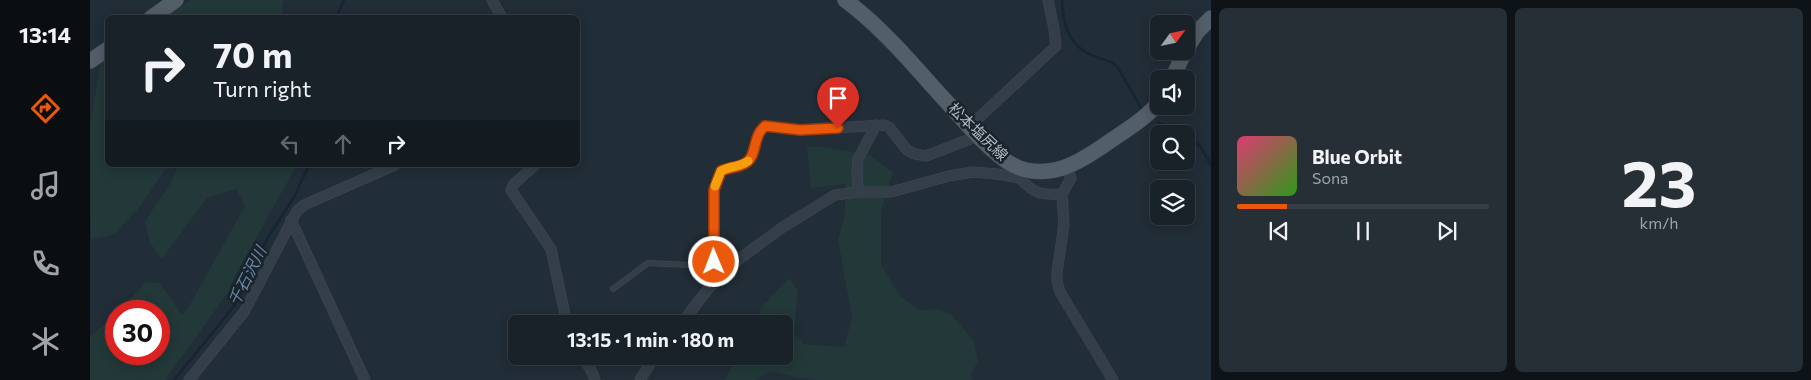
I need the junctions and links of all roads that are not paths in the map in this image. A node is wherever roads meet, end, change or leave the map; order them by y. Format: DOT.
graph roads {
  1 [pos="176,0"];
  2 [pos="492,0"];
  3 [pos="845,0"];
  4 [pos="1048,0"];
  5 [pos="155,15"];
  6 [pos="500,15"];
  7 [pos="1211,18"];
  8 [pos="1195,35"];
  9 [pos="105,51"];
  10 [pos="90,61"];
  11 [pos="1150,110"];
  12 [pos="876,125"];
  13 [pos="974,131"];
  14 [pos="390,167"];
  15 [pos="533,167"];
  16 [pos="1067,168"];
  17 [pos="1022,174"];
  18 [pos="858,192"];
  19 [pos="1062,194"];
  20 [pos="291,220"];
  21 [pos="714,262"];
  22 [pos="735,262"];
  23 [pos="612,289"];
  24 [pos="566,315"];
  25 [pos="687,315"];
  26 [pos="588,365"];
  27 [pos="649,365"];
  28 [pos="189,380"];
  29 [pos="365,380"];
  30 [pos="594,380"];
  31 [pos="640,380"];
  32 [pos="1113,380"];
  1 -- 5 [label="main road"];
  2 -- 6 [label="street"];
  3 -- 13 [label="main road, 松本塩尻線"];
  4 -- 13 [label="street"];
  7 -- 8 [label="main road"];
  9 -- 10 [label="main road"];
  11 -- 16 [label="main road, 松本塩尻線"];
  12 -- 13 [label="street"];
  12 -- 18 [label="street"];
  12 -- 21 [label="street"];
  13 -- 17 [label="main road, 松本塩尻線"];
  14 -- 20 [label="street"];
  15 -- 24 [label="street"];
  16 -- 17 [label="main road, 松本塩尻線"];
  16 -- 19 [label="street"];
  17 -- 18 [label="street"];
  17 -- 19 [label="street"];
  18 -- 22 [label="street"];
  19 -- 32 [label="street"];
  20 -- 28 [label="street"];
  20 -- 29 [label="street"];
  21 -- 22 [label="street"];
  21 -- 23 [label="lane"];
  22 -- 25 [label="street"];
  26 -- 30 [label="street"];
  27 -- 31 [label="street"];
}
